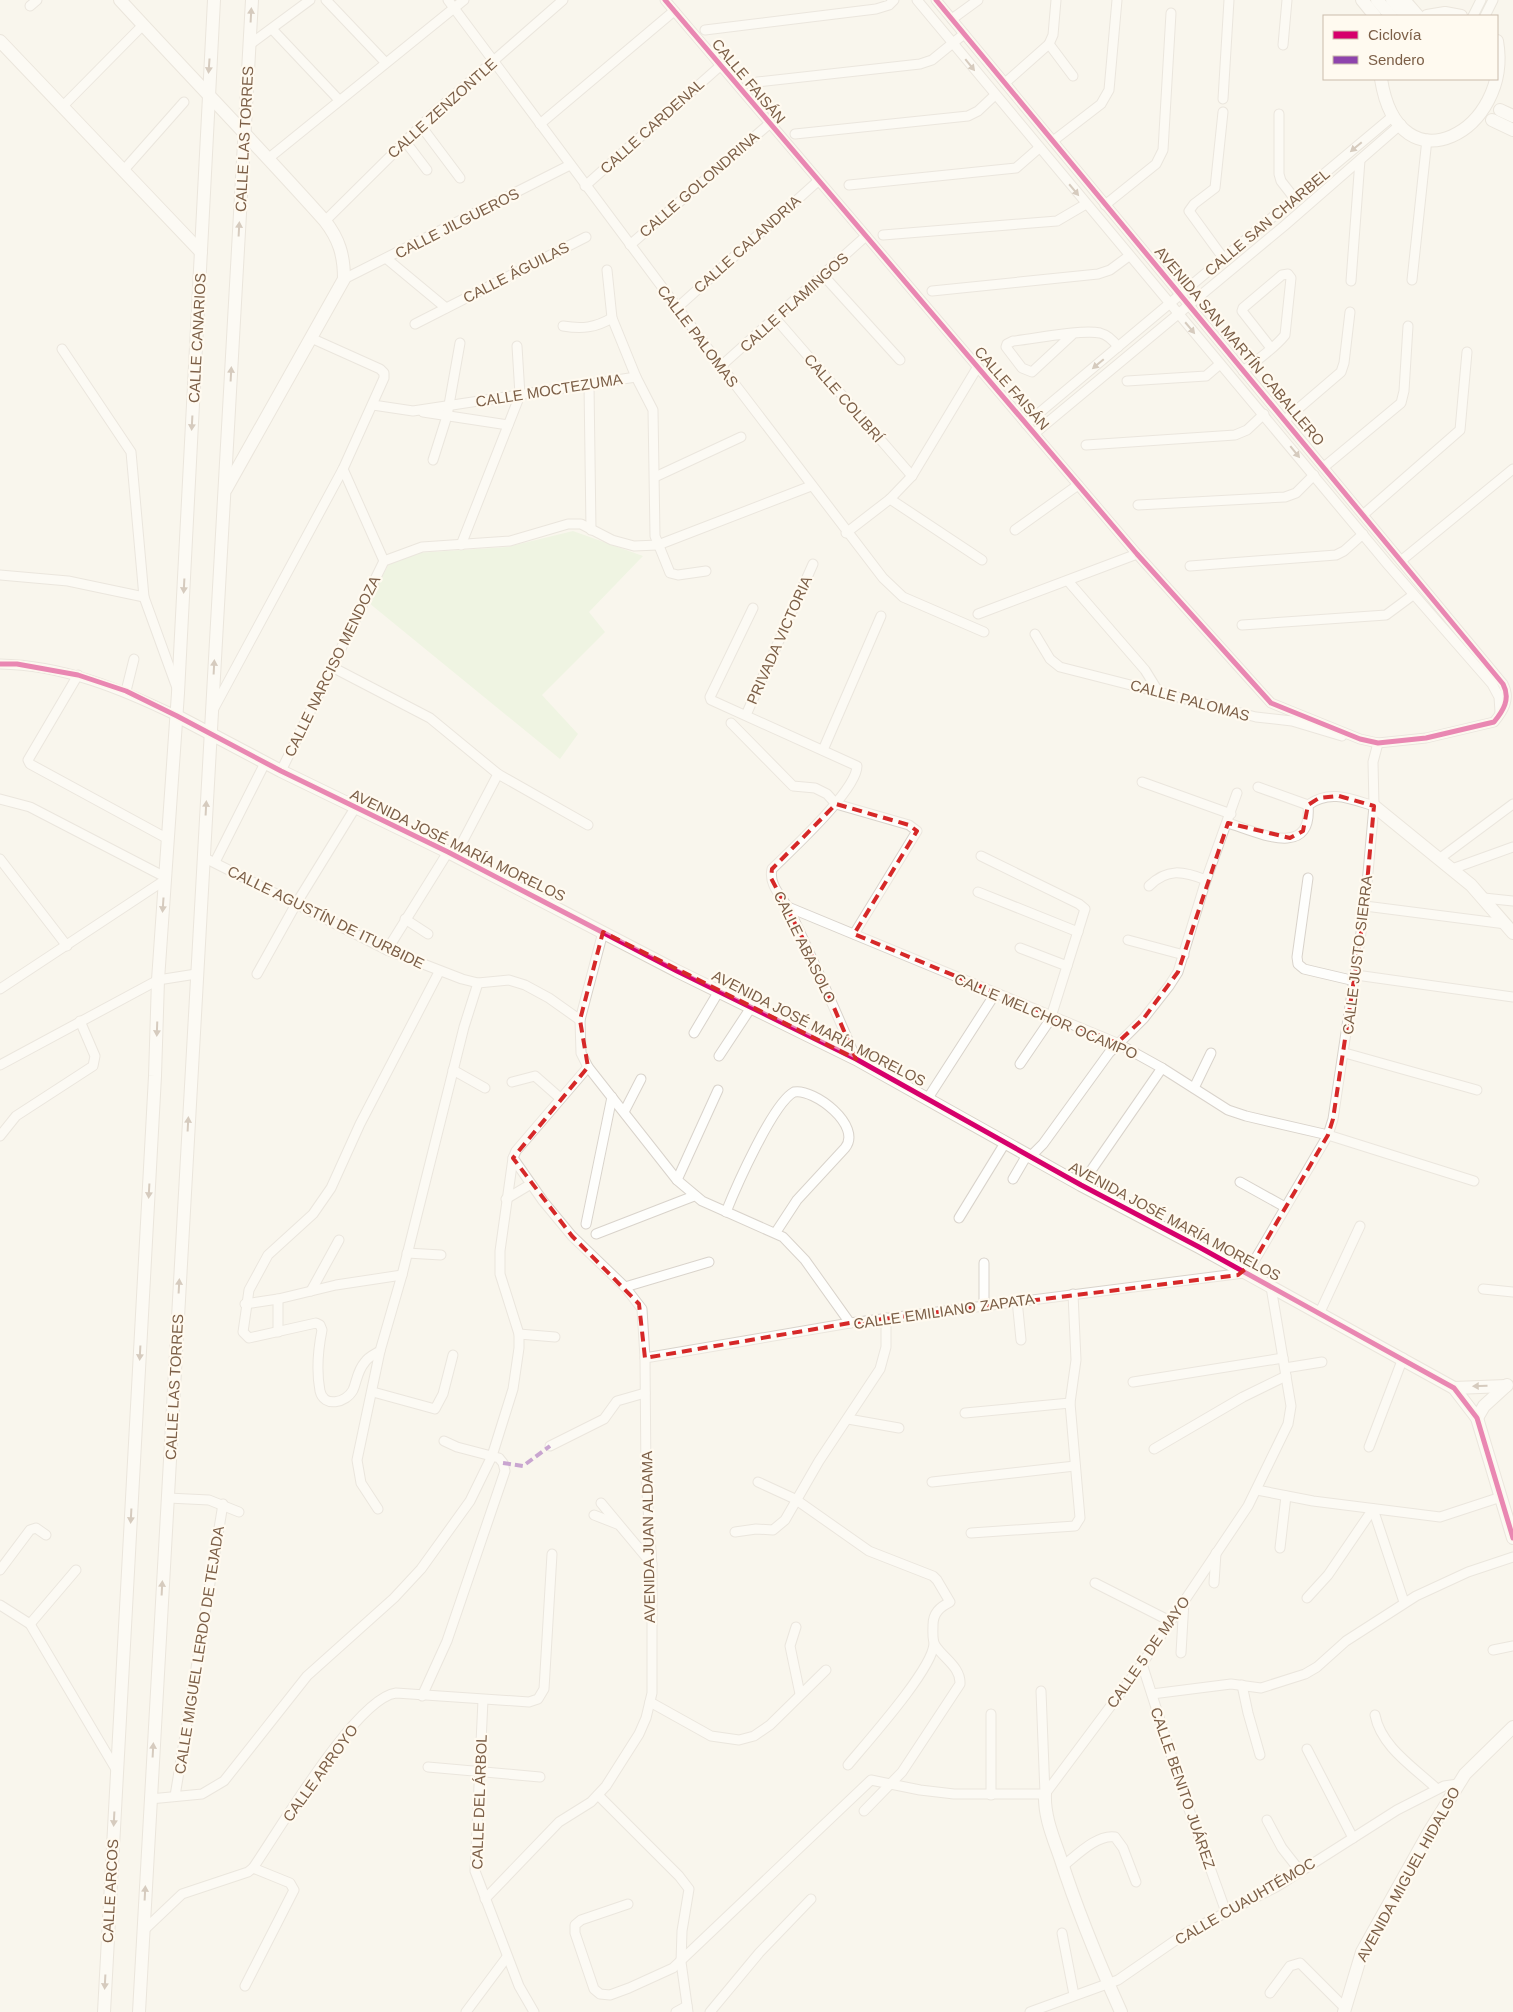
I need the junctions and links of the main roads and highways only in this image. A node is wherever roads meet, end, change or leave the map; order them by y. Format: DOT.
graph roads {
  1 [pos="120,0"];
  2 [pos="214,0"];
  3 [pos="252,0"];
  4 [pos="1362,0"];
  5 [pos="1377,0"];
  6 [pos="1392,0"];
  7 [pos="1404,0"];
  8 [pos="1374,15"];
  9 [pos="1390,15"];
  10 [pos="1405,15"];
  11 [pos="1417,15"];
  12 [pos="1433,15"];
  13 [pos="1456,15"];
  14 [pos="0,41"];
  15 [pos="1498,42"];
  16 [pos="1381,80"];
  17 [pos="1507,81"];
  18 [pos="207,95"];
  19 [pos="1502,109"];
  20 [pos="1513,116"];
  21 [pos="1513,130"];
  22 [pos="244,131"];
  23 [pos="201,252"];
  24 [pos="224,493"];
  25 [pos="177,716"];
  26 [pos="210,734"];
  27 [pos="1374,806"];
  28 [pos="1510,929"];
  29 [pos="1509,1385"];
  30 [pos="1454,1388"];
  31 [pos="1477,1418"];
  32 [pos="1513,1538"];
  33 [pos="1513,1727"];
  34 [pos="117,1771"];
  35 [pos="1045,1794"];
  36 [pos="1345,2010"];
  37 [pos="104,2012"];
  38 [pos="139,2012"];
  39 [pos="1121,2012"];
  1 -- 18 [label="main road"];
  2 -- 18 [label="main road, one-way"];
  22 -- 3 [label="main road, CALLE LAS TORRES, one-way"];
  4 -- 8 [label="main road"];
  5 -- 9 [label="main road"];
  6 -- 10 [label="main road"];
  7 -- 11 [label="main road"];
  12 -- 13 [label="main road"];
  14 -- 23 [label="main road, CALLE CANARIOS"];
  15 -- 17 [label="main road"];
  16 -- 19 [label="main road"];
  18 -- 22 [label="main road"];
  18 -- 23 [label="main road"];
  19 -- 20 [label="main road"];
  19 -- 21 [label="main road"];
  24 -- 22 [label="main road, CALLE LAS TORRES, one-way"];
  22 -- 24 [label="main road"];
  23 -- 25 [label="main road, CALLE CANARIOS, one-way"];
  26 -- 24 [label="main road, one-way"];
  25 -- 26 [label="main road, AVENIDA JOSÉ MARÍA MORELOS"];
  25 -- 34 [label="main road, CALLE CANARIOS, one-way"];
  26 -- 30 [label="main road, AVENIDA JOSÉ MARÍA MORELOS"];
  38 -- 26 [label="main road, CALLE LAS TORRES, one-way"];
  27 -- 28 [label="main road"];
  29 -- 30 [label="main road, one-way"];
  29 -- 31 [label="main road"];
  30 -- 31 [label="main road, AVENIDA JOSÉ MARÍA MORELOS"];
  31 -- 32 [label="main road"];
  33 -- 36 [label="main road, AVENIDA MIGUEL HIDALGO"];
  34 -- 37 [label="main road, CALLE ARCOS, one-way"];
  35 -- 39 [label="main road"];
}
